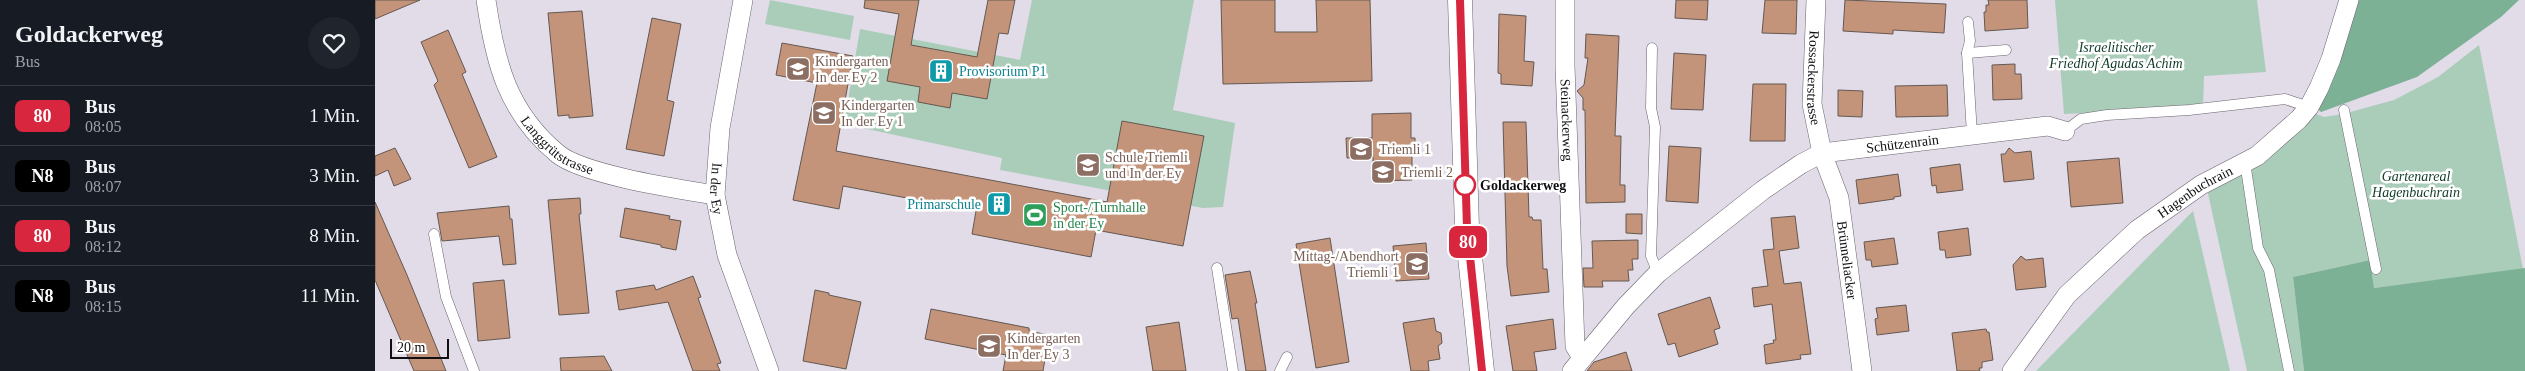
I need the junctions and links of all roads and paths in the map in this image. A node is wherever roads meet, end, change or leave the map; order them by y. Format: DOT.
graph roads {
  1 [pos="486,0"];
  2 [pos="743,0"];
  3 [pos="1460,0"];
  4 [pos="1565,0"];
  5 [pos="1816,0"];
  6 [pos="2349,0"];
  7 [pos="1968,22"];
  8 [pos="1652,48"];
  9 [pos="2006,50"];
  10 [pos="1967,53"];
  11 [pos="2309,107"];
  12 [pos="2345,110"];
  13 [pos="2065,131"];
  14 [pos="1972,134"];
  15 [pos="1822,153"];
  16 [pos="2245,162"];
  17 [pos="715,194"];
  18 [pos="434,234"];
  19 [pos="1217,268"];
  20 [pos="2376,269"];
  21 [pos="1658,273"];
  22 [pos="1287,357"];
  23 [pos="1577,364"];
  24 [pos="474,371"];
  25 [pos="769,371"];
  26 [pos="1233,371"];
  27 [pos="1280,371"];
  28 [pos="1482,371"];
  29 [pos="1862,371"];
  30 [pos="2012,371"];
  31 [pos="2289,371"];
  1 -- 17 [label="street, Langgrütstrasse"];
  2 -- 17 [label="street, In der Ey"];
  3 -- 28 [label="street"];
  4 -- 23 [label="street, Steinackerweg"];
  5 -- 15 [label="street, Rossackerstrasse"];
  6 -- 11 [label="street, Hagenbuchrain"];
  7 -- 10 [label="lane"];
  8 -- 21 [label="lane"];
  9 -- 10 [label="lane"];
  10 -- 14 [label="lane"];
  11 -- 13 [label="lane, Schützenrain"];
  11 -- 16 [label="street, Hagenbuchrain"];
  12 -- 20 [label="lane"];
  13 -- 14 [label="street, Schützenrain"];
  14 -- 15 [label="street, Schützenrain"];
  15 -- 21 [label="street, Schützenrain"];
  15 -- 29 [label="street, Brünneliacker"];
  16 -- 30 [label="street, Hagenbuchrain"];
  16 -- 31 [label="lane"];
  17 -- 25 [label="street, In der Ey"];
  18 -- 24 [label="lane"];
  19 -- 26 [label="lane"];
  21 -- 23 [label="street, Schützenrain"];
  22 -- 27 [label="lane"];
}
